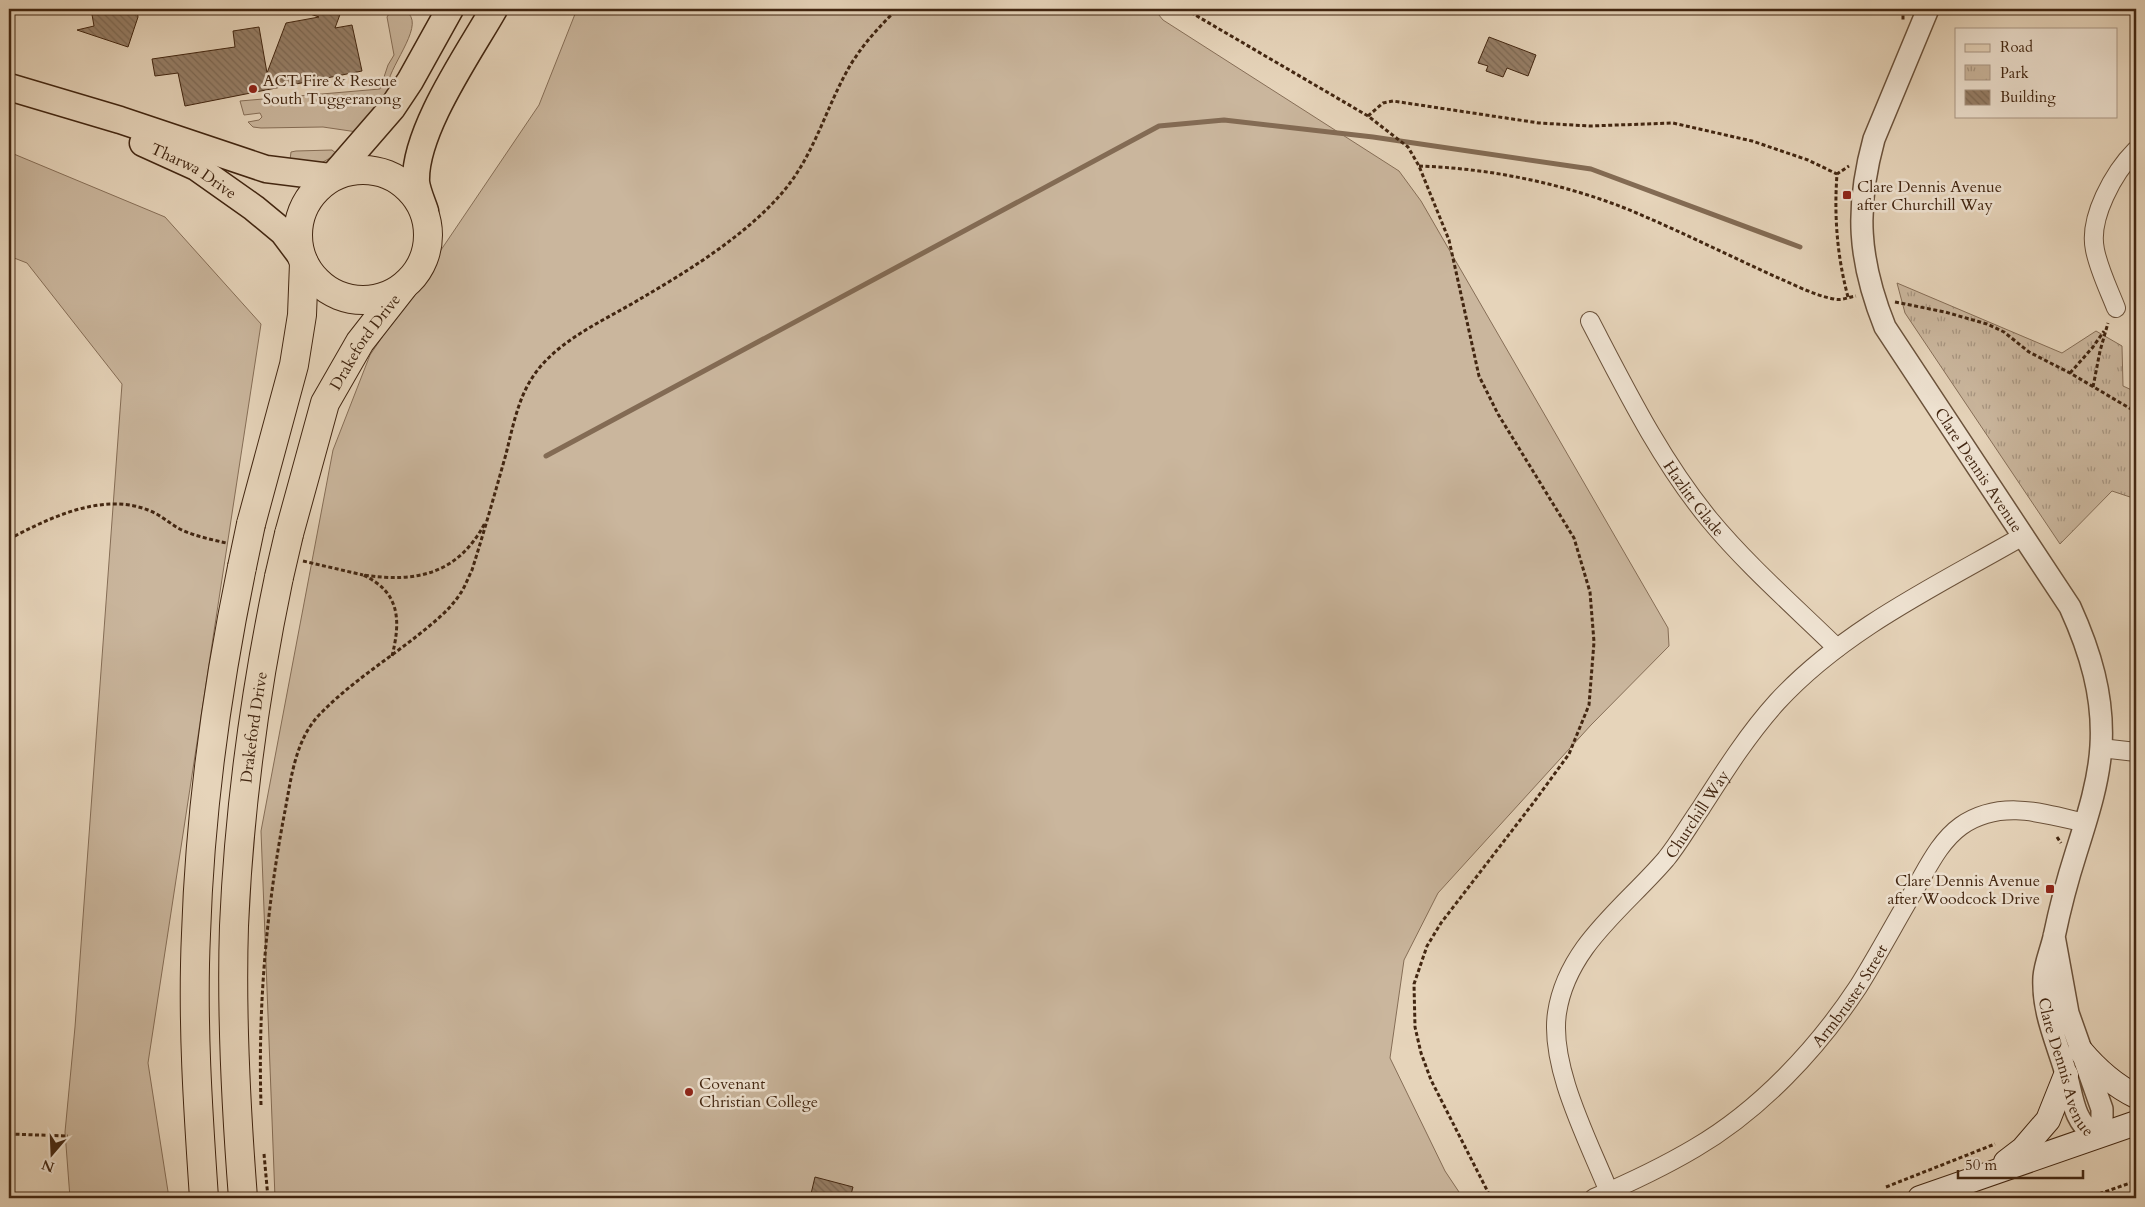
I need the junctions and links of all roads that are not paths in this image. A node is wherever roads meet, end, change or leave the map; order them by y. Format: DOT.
graph roads {
  1 [pos="450,9"];
  2 [pos="494,9"];
  3 [pos="1925,10"];
  4 [pos="9,87"];
  5 [pos="40,98"];
  6 [pos="2136,150"];
  7 [pos="332,176"];
  8 [pos="425,211"];
  9 [pos="302,260"];
  10 [pos="404,286"];
  11 [pos="2116,308"];
  12 [pos="1590,321"];
  13 [pos="2023,536"];
  14 [pos="1837,648"];
  15 [pos="2101,748"];
  16 [pos="2136,752"];
  17 [pos="2085,823"];
  18 [pos="2054,936"];
  19 [pos="2080,1050"];
  20 [pos="2066,1075"];
  21 [pos="2136,1096"];
  22 [pos="2136,1123"];
  23 [pos="2095,1136"];
  24 [pos="1995,1170"];
  25 [pos="1601,1195"];
  26 [pos="204,1198"];
  27 [pos="243,1198"];
  28 [pos="1920,1198"];
  1 -- 7 [label="main road"];
  2 -- 8 [label="main road"];
  3 -- 13 [label="street, Clare Dennis Avenue"];
  4 -- 5 [label="main road, Tharwa Drive"];
  5 -- 7 [label="main road, Tharwa Drive"];
  5 -- 9 [label="main road, Tharwa Drive"];
  6 -- 11 [label="street"];
  7 -- 8 [label="highway"];
  7 -- 9 [label="highway"];
  8 -- 10 [label="highway"];
  9 -- 10 [label="highway"];
  9 -- 26 [label="highway, bridge"];
  10 -- 27 [label="highway, Drakeford Drive"];
  12 -- 14 [label="street, Hazlitt Glade"];
  13 -- 14 [label="street, Churchill Way"];
  13 -- 15 [label="street, Clare Dennis Avenue"];
  14 -- 25 [label="street, Churchill Way"];
  15 -- 16 [label="street"];
  15 -- 17 [label="street, Clare Dennis Avenue"];
  17 -- 18 [label="street, Clare Dennis Avenue"];
  17 -- 25 [label="street, Armbruster Street"];
  18 -- 19 [label="street, Clare Dennis Avenue"];
  18 -- 20 [label="street, Clare Dennis Avenue"];
  19 -- 21 [label="main road"];
  19 -- 23 [label="street, Clare Dennis Avenue"];
  20 -- 23 [label="street, Clare Dennis Avenue"];
  20 -- 24 [label="main road"];
  22 -- 23 [label="main road"];
  23 -- 24 [label="main road"];
  24 -- 28 [label="main road"];
}
